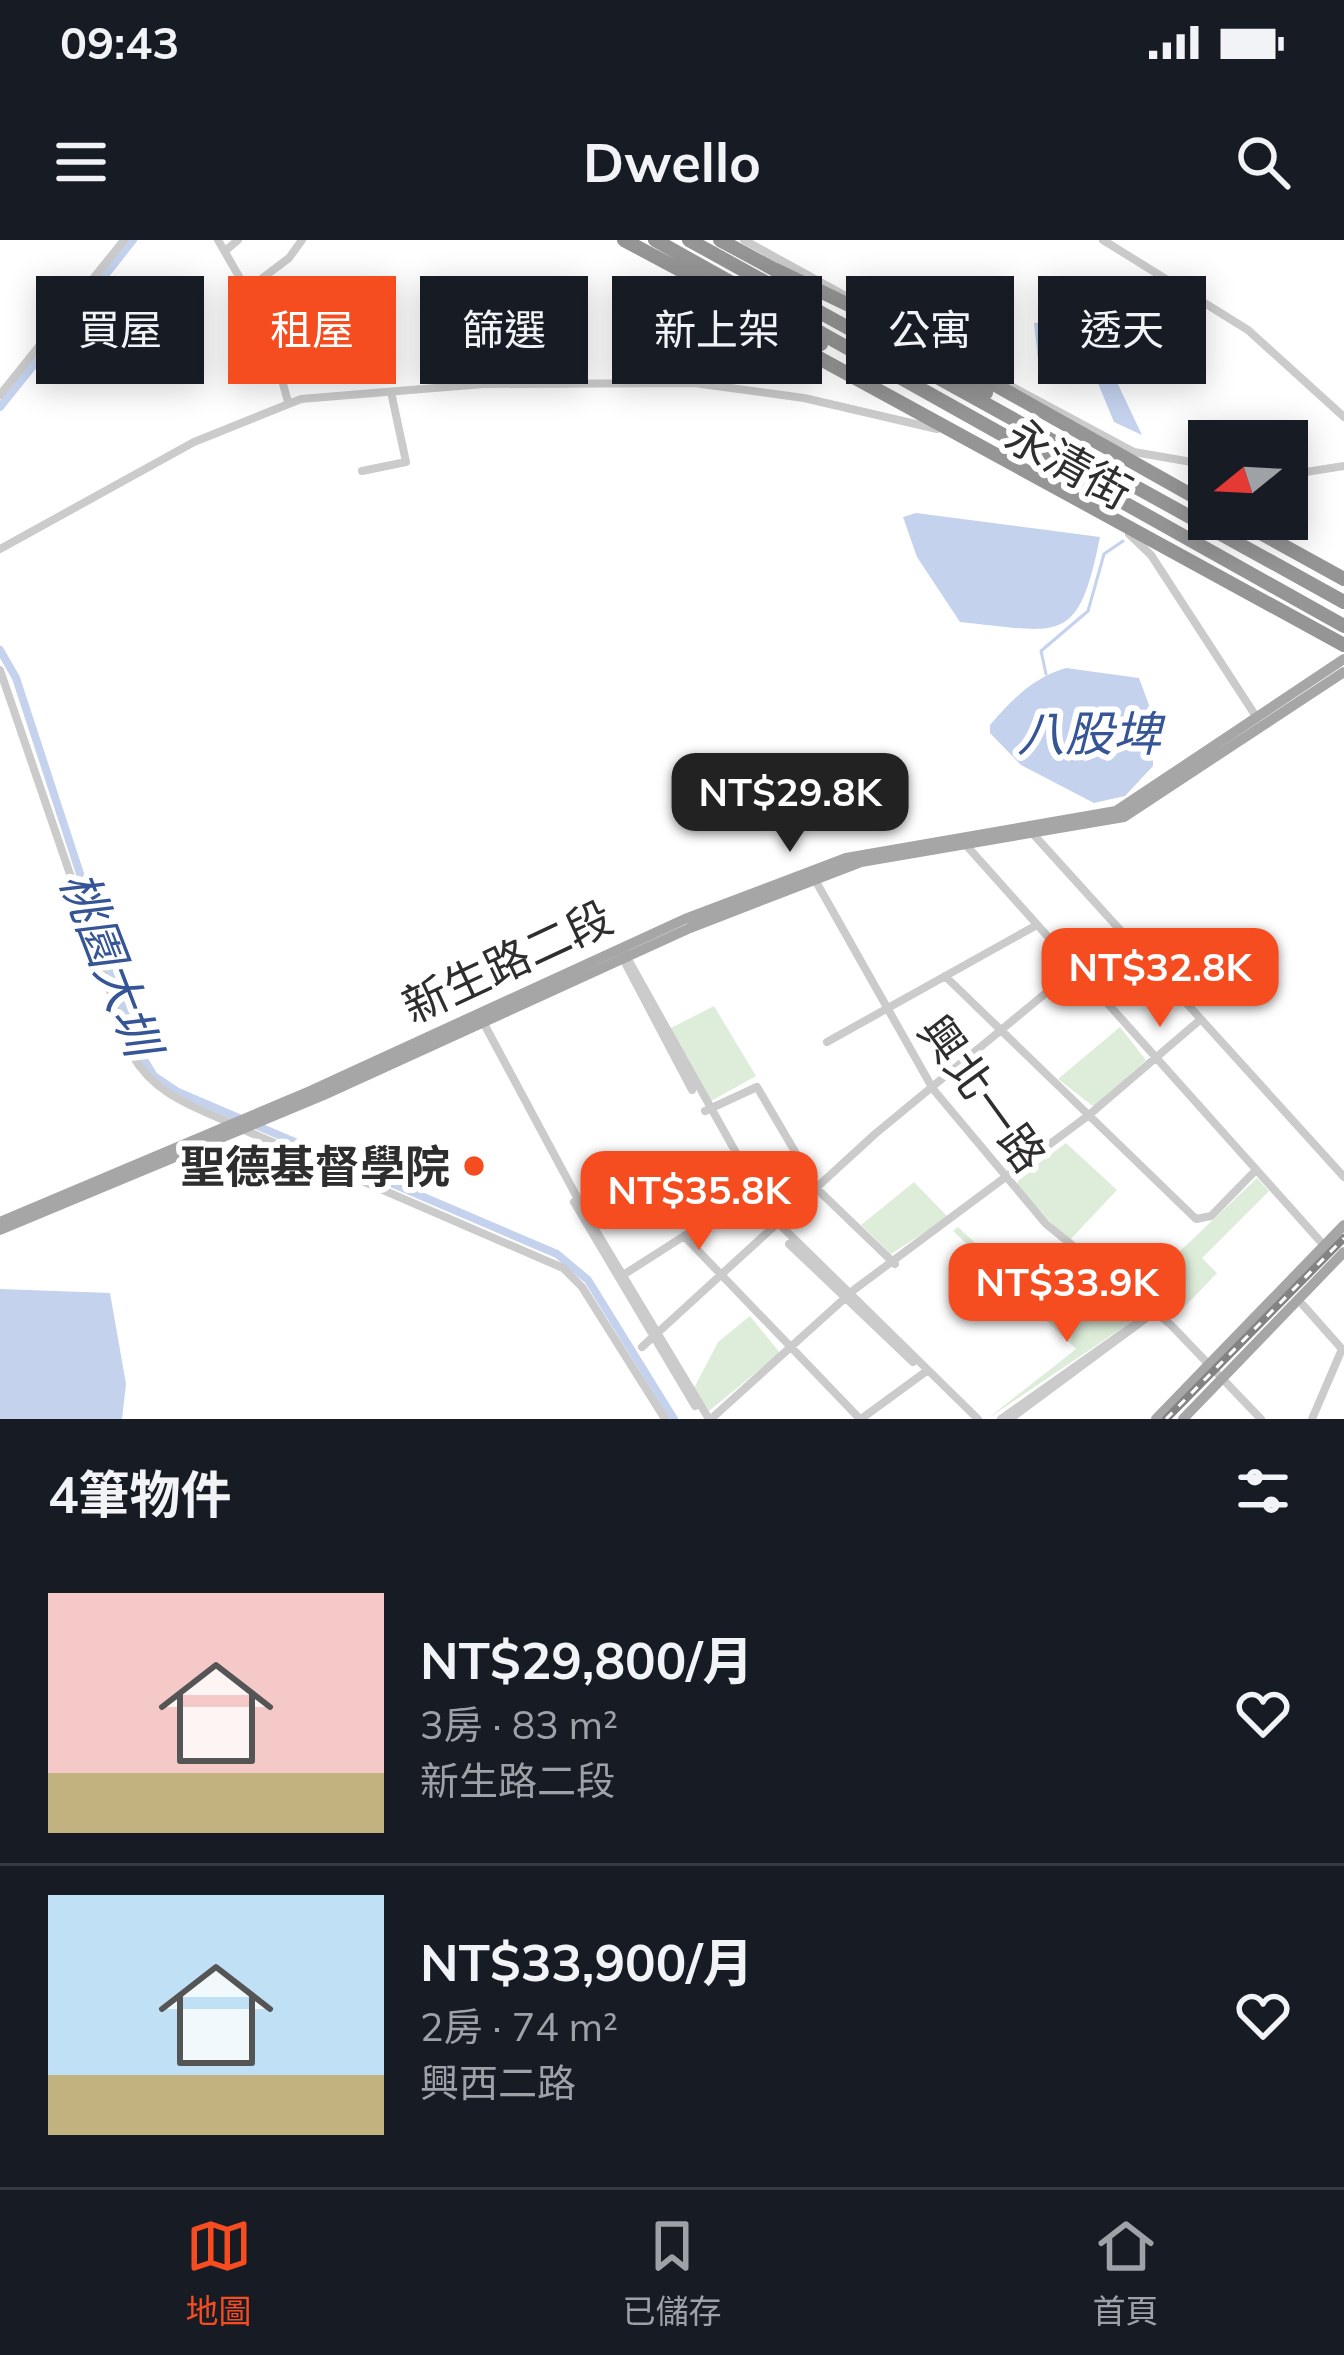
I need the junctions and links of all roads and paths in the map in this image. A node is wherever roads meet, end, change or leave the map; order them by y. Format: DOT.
graph roads {
  1 [pos="124,240"];
  2 [pos="218,240"];
  3 [pos="238,240"];
  4 [pos="302,240"];
  5 [pos="624,240"];
  6 [pos="656,240"];
  7 [pos="689,240"];
  8 [pos="720,240"];
  9 [pos="746,240"];
  10 [pos="1103,240"];
  11 [pos="225,251"];
  12 [pos="774,269"];
  13 [pos="240,276"];
  14 [pos="265,276"];
  15 [pos="692,276"];
  16 [pos="822,344"];
  17 [pos="822,361"];
  18 [pos="284,384"];
  19 [pos="391,392"];
  20 [pos="0,395"];
  21 [pos="288,401"];
  22 [pos="1344,417"];
  23 [pos="1188,462"];
  24 [pos="1344,466"];
  25 [pos="362,471"];
  26 [pos="1308,472"];
  27 [pos="1091,486"];
  28 [pos="1139,487"];
  29 [pos="1188,493"];
  30 [pos="1273,540"];
  31 [pos="0,549"];
  32 [pos="1344,579"];
  33 [pos="1344,602"];
  34 [pos="1344,626"];
  35 [pos="1343,659"];
  36 [pos="0,670"];
  37 [pos="1259,721"];
  38 [pos="1034,835"];
  39 [pos="966,845"];
  40 [pos="811,878"];
  41 [pos="1035,926"];
  42 [pos="1121,931"];
  43 [pos="623,954"];
  44 [pos="1077,969"];
  45 [pos="946,976"];
  46 [pos="885,1010"];
  47 [pos="1201,1019"];
  48 [pos="480,1020"];
  49 [pos="1001,1031"];
  50 [pos="827,1042"];
  51 [pos="1156,1058"];
  52 [pos="931,1090"];
  53 [pos="706,1110"];
  54 [pos="1091,1116"];
  55 [pos="236,1126"];
  56 [pos="1256,1170"];
  57 [pos="1344,1178"];
  58 [pos="1006,1180"];
  59 [pos="817,1189"];
  60 [pos="754,1191"];
  61 [pos="775,1225"];
  62 [pos="1344,1225"];
  63 [pos="0,1226"];
  64 [pos="684,1236"];
  65 [pos="1320,1241"];
  66 [pos="1344,1252"];
  67 [pos="894,1264"];
  68 [pos="719,1275"];
  69 [pos="622,1276"];
  70 [pos="849,1298"];
  71 [pos="1303,1305"];
  72 [pos="1150,1315"];
  73 [pos="655,1334"];
  74 [pos="642,1347"];
  75 [pos="790,1351"];
  76 [pos="1205,1366"];
  77 [pos="926,1371"];
  78 [pos="1219,1381"];
  79 [pos="665,1419"];
  80 [pos="710,1419"];
  81 [pos="861,1419"];
  82 [pos="975,1419"];
  83 [pos="1006,1419"];
  84 [pos="1156,1419"];
  85 [pos="1183,1419"];
  86 [pos="1258,1419"];
  87 [pos="1312,1419"];
  1 -- 20 [label="street"];
  2 -- 11 [label="street"];
  3 -- 11 [label="street"];
  4 -- 14 [label="street"];
  5 -- 15 [label="highway"];
  6 -- 27 [label="highway"];
  7 -- 28 [label="highway"];
  8 -- 12 [label="highway"];
  9 -- 23 [label="street"];
  10 -- 22 [label="street"];
  11 -- 13 [label="street"];
  12 -- 28 [label="highway"];
  12 -- 29 [label="highway"];
  16 -- 27 [label="highway"];
  17 -- 35 [label="highway"];
  18 -- 21 [label="street"];
  19 -- 21 [label="street, 永清街"];
  19 -- 25 [label="street"];
  19 -- 37 [label="street, 永清街"];
  21 -- 31 [label="street, 永清街"];
  24 -- 26 [label="street"];
  27 -- 34 [label="highway"];
  28 -- 33 [label="highway"];
  30 -- 32 [label="highway"];
  35 -- 37 [label="main road, 新生路二段"];
  36 -- 55 [label="street"];
  37 -- 38 [label="main road, 新生路二段"];
  37 -- 40 [label="main road, 新生路二段"];
  38 -- 39 [label="main road, 新生路二段"];
  38 -- 42 [label="street"];
  39 -- 40 [label="main road, 新生路二段"];
  39 -- 41 [label="street"];
  40 -- 43 [label="main road, 新生路二段"];
  40 -- 46 [label="street, 興北一路"];
  41 -- 44 [label="street"];
  41 -- 45 [label="street"];
  42 -- 44 [label="street"];
  42 -- 47 [label="street"];
  43 -- 48 [label="main road, 新生路二段"];
  43 -- 53 [label="street"];
  44 -- 49 [label="street"];
  44 -- 51 [label="street"];
  45 -- 46 [label="street"];
  45 -- 49 [label="street"];
  46 -- 50 [label="street"];
  46 -- 52 [label="street, 興北一路"];
  47 -- 51 [label="street"];
  47 -- 57 [label="street"];
  48 -- 55 [label="main road, 新生路二段"];
  48 -- 69 [label="street"];
  49 -- 52 [label="street"];
  49 -- 54 [label="street"];
  51 -- 54 [label="street"];
  51 -- 56 [label="street"];
  52 -- 58 [label="street, 興北一路"];
  52 -- 59 [label="street"];
  53 -- 59 [label="street"];
  53 -- 60 [label="street"];
  54 -- 56 [label="street"];
  54 -- 58 [label="street"];
  55 -- 63 [label="main road, 新生路二段"];
  55 -- 79 [label="street"];
  56 -- 65 [label="street"];
  58 -- 67 [label="street"];
  58 -- 72 [label="street, 興北一路"];
  59 -- 61 [label="street"];
  59 -- 67 [label="street"];
  60 -- 61 [label="street"];
  60 -- 64 [label="street"];
  61 -- 68 [label="street"];
  61 -- 70 [label="street"];
  62 -- 76 [label="main road"];
  64 -- 68 [label="street"];
  64 -- 69 [label="street"];
  66 -- 78 [label="main road"];
  67 -- 70 [label="street"];
  68 -- 73 [label="street"];
  68 -- 75 [label="street"];
  69 -- 73 [label="street"];
  70 -- 75 [label="street"];
  70 -- 77 [label="street"];
  71 -- 87 [label="street"];
  72 -- 76 [label="street, 興北一路"];
  72 -- 83 [label="street"];
  73 -- 74 [label="street"];
  73 -- 80 [label="street"];
  75 -- 80 [label="street"];
  75 -- 81 [label="street"];
  76 -- 78 [label="street, 興北一路"];
  76 -- 84 [label="main road"];
  77 -- 81 [label="street"];
  77 -- 82 [label="street"];
  78 -- 85 [label="main road"];
  78 -- 86 [label="street"];
}
